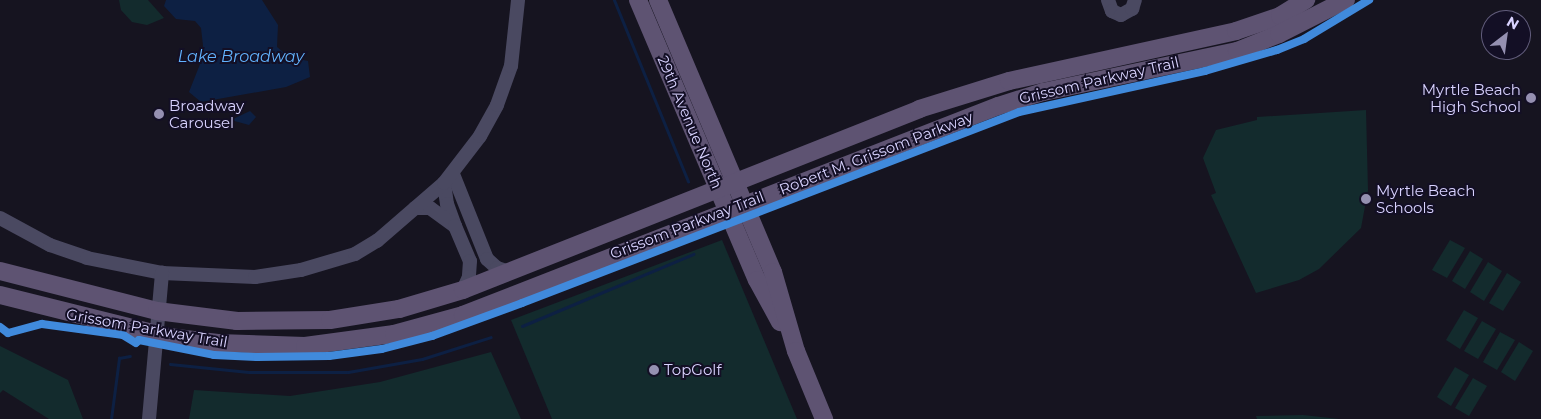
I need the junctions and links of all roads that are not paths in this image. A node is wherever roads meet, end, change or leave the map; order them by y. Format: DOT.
graph roads {
  1 [pos="518,0"];
  2 [pos="638,0"];
  3 [pos="658,0"];
  4 [pos="1108,0"];
  5 [pos="1135,0"];
  6 [pos="1306,0"];
  7 [pos="1346,0"];
  8 [pos="449,178"];
  9 [pos="736,184"];
  10 [pos="719,190"];
  11 [pos="744,204"];
  12 [pos="415,208"];
  13 [pos="727,210"];
  14 [pos="0,218"];
  15 [pos="455,226"];
  16 [pos="0,271"];
  17 [pos="510,272"];
  18 [pos="162,273"];
  19 [pos="463,290"];
  20 [pos="0,295"];
  21 [pos="157,311"];
  22 [pos="155,333"];
  23 [pos="796,351"];
  24 [pos="149,419"];
  25 [pos="824,419"];
  1 -- 8 [label="street"];
  2 -- 10 [label="main road, 29th Avenue North"];
  3 -- 9 [label="main road, 29th Avenue North"];
  4 -- 5 [label="street"];
  6 -- 9 [label="main road, Robert M. Grissom Parkway"];
  7 -- 11 [label="main road, Robert M. Grissom Parkway"];
  8 -- 12 [label="street"];
  8 -- 15 [label="street"];
  8 -- 17 [label="street"];
  9 -- 10 [label="main road, Robert M. Grissom Parkway"];
  9 -- 11 [label="main road, 29th Avenue North"];
  10 -- 13 [label="main road, 29th Avenue North"];
  10 -- 17 [label="main road, Robert M. Grissom Parkway"];
  11 -- 13 [label="main road, Robert M. Grissom Parkway"];
  11 -- 23 [label="main road, 29th Avenue North"];
  12 -- 15 [label="street"];
  12 -- 18 [label="street"];
  13 -- 22 [label="main road, Robert M. Grissom Parkway"];
  13 -- 23 [label="main road, 29th Avenue North"];
  14 -- 18 [label="street"];
  15 -- 19 [label="street"];
  16 -- 21 [label="main road, Robert M. Grissom Parkway"];
  17 -- 19 [label="main road, Robert M. Grissom Parkway"];
  18 -- 21 [label="street"];
  19 -- 21 [label="main road, Robert M. Grissom Parkway"];
  20 -- 22 [label="main road, Robert M. Grissom Parkway"];
  21 -- 22 [label="street"];
  22 -- 24 [label="street"];
  23 -- 25 [label="main road, 29th Avenue North"];
}
